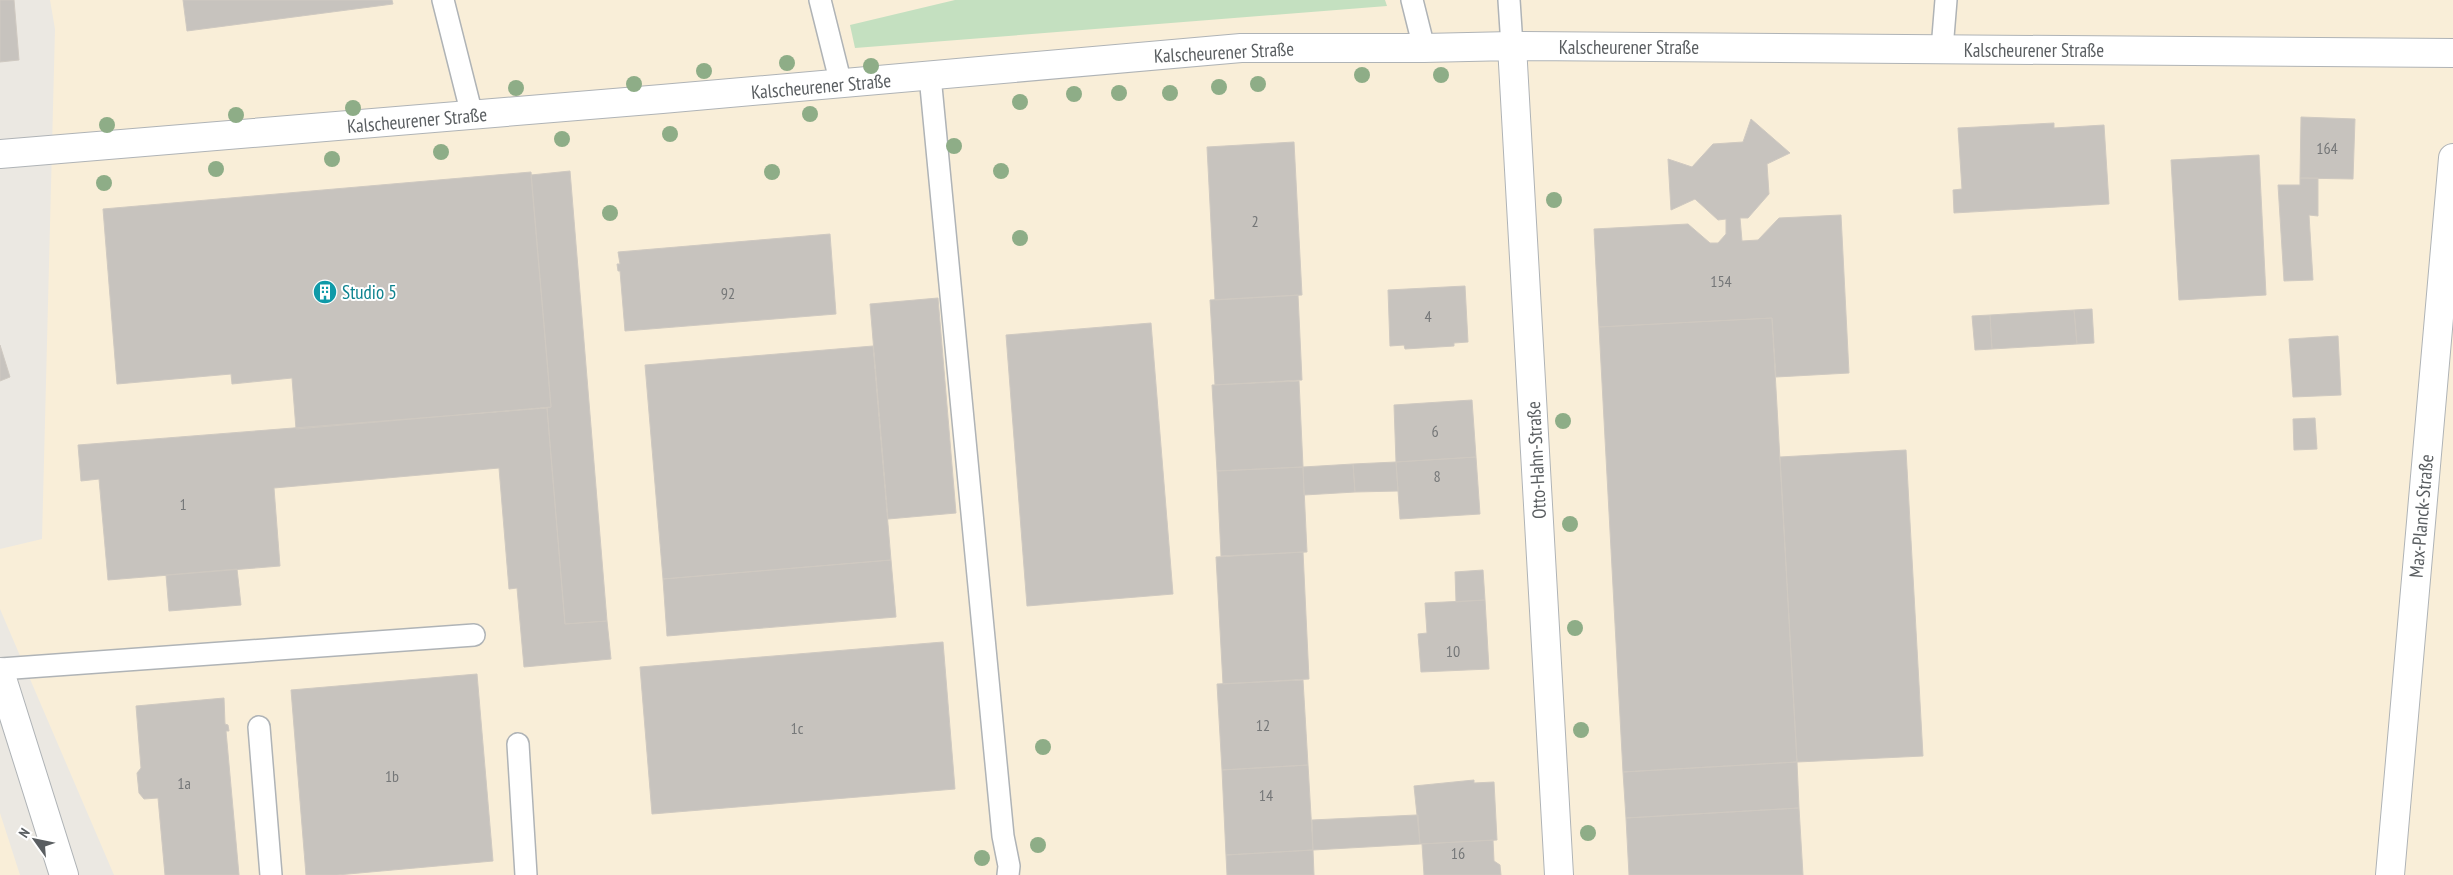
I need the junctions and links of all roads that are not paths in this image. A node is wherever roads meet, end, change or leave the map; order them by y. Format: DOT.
graph roads {
  1 [pos="443,0"];
  2 [pos="820,0"];
  3 [pos="1412,0"];
  4 [pos="1509,0"];
  5 [pos="1946,0"];
  6 [pos="1512,46"];
  7 [pos="1424,48"];
  8 [pos="1942,49"];
  9 [pos="2453,53"];
  10 [pos="930,76"];
  11 [pos="841,84"];
  12 [pos="472,115"];
  13 [pos="0,154"];
  14 [pos="2453,158"];
  15 [pos="474,635"];
  16 [pos="0,670"];
  17 [pos="258,727"];
  18 [pos="518,744"];
  19 [pos="64,875"];
  20 [pos="271,875"];
  21 [pos="526,875"];
  22 [pos="1008,875"];
  23 [pos="1559,875"];
  24 [pos="2390,875"];
  1 -- 12 [label="lane"];
  2 -- 11 [label="lane"];
  3 -- 7 [label="lane"];
  4 -- 6 [label="lane"];
  5 -- 8 [label="lane"];
  6 -- 7 [label="street, Kalscheurener Straße"];
  6 -- 8 [label="street, Kalscheurener Straße"];
  6 -- 23 [label="street, Otto-Hahn-Straße"];
  7 -- 10 [label="street, Kalscheurener Straße"];
  8 -- 9 [label="street, Kalscheurener Straße"];
  10 -- 11 [label="street, Kalscheurener Straße"];
  10 -- 22 [label="lane"];
  11 -- 12 [label="street, Kalscheurener Straße"];
  12 -- 13 [label="street, Kalscheurener Straße"];
  14 -- 24 [label="street, Max-Planck-Straße"];
  15 -- 16 [label="lane"];
  16 -- 19 [label="street"];
  17 -- 20 [label="lane"];
  18 -- 21 [label="lane"];
}
